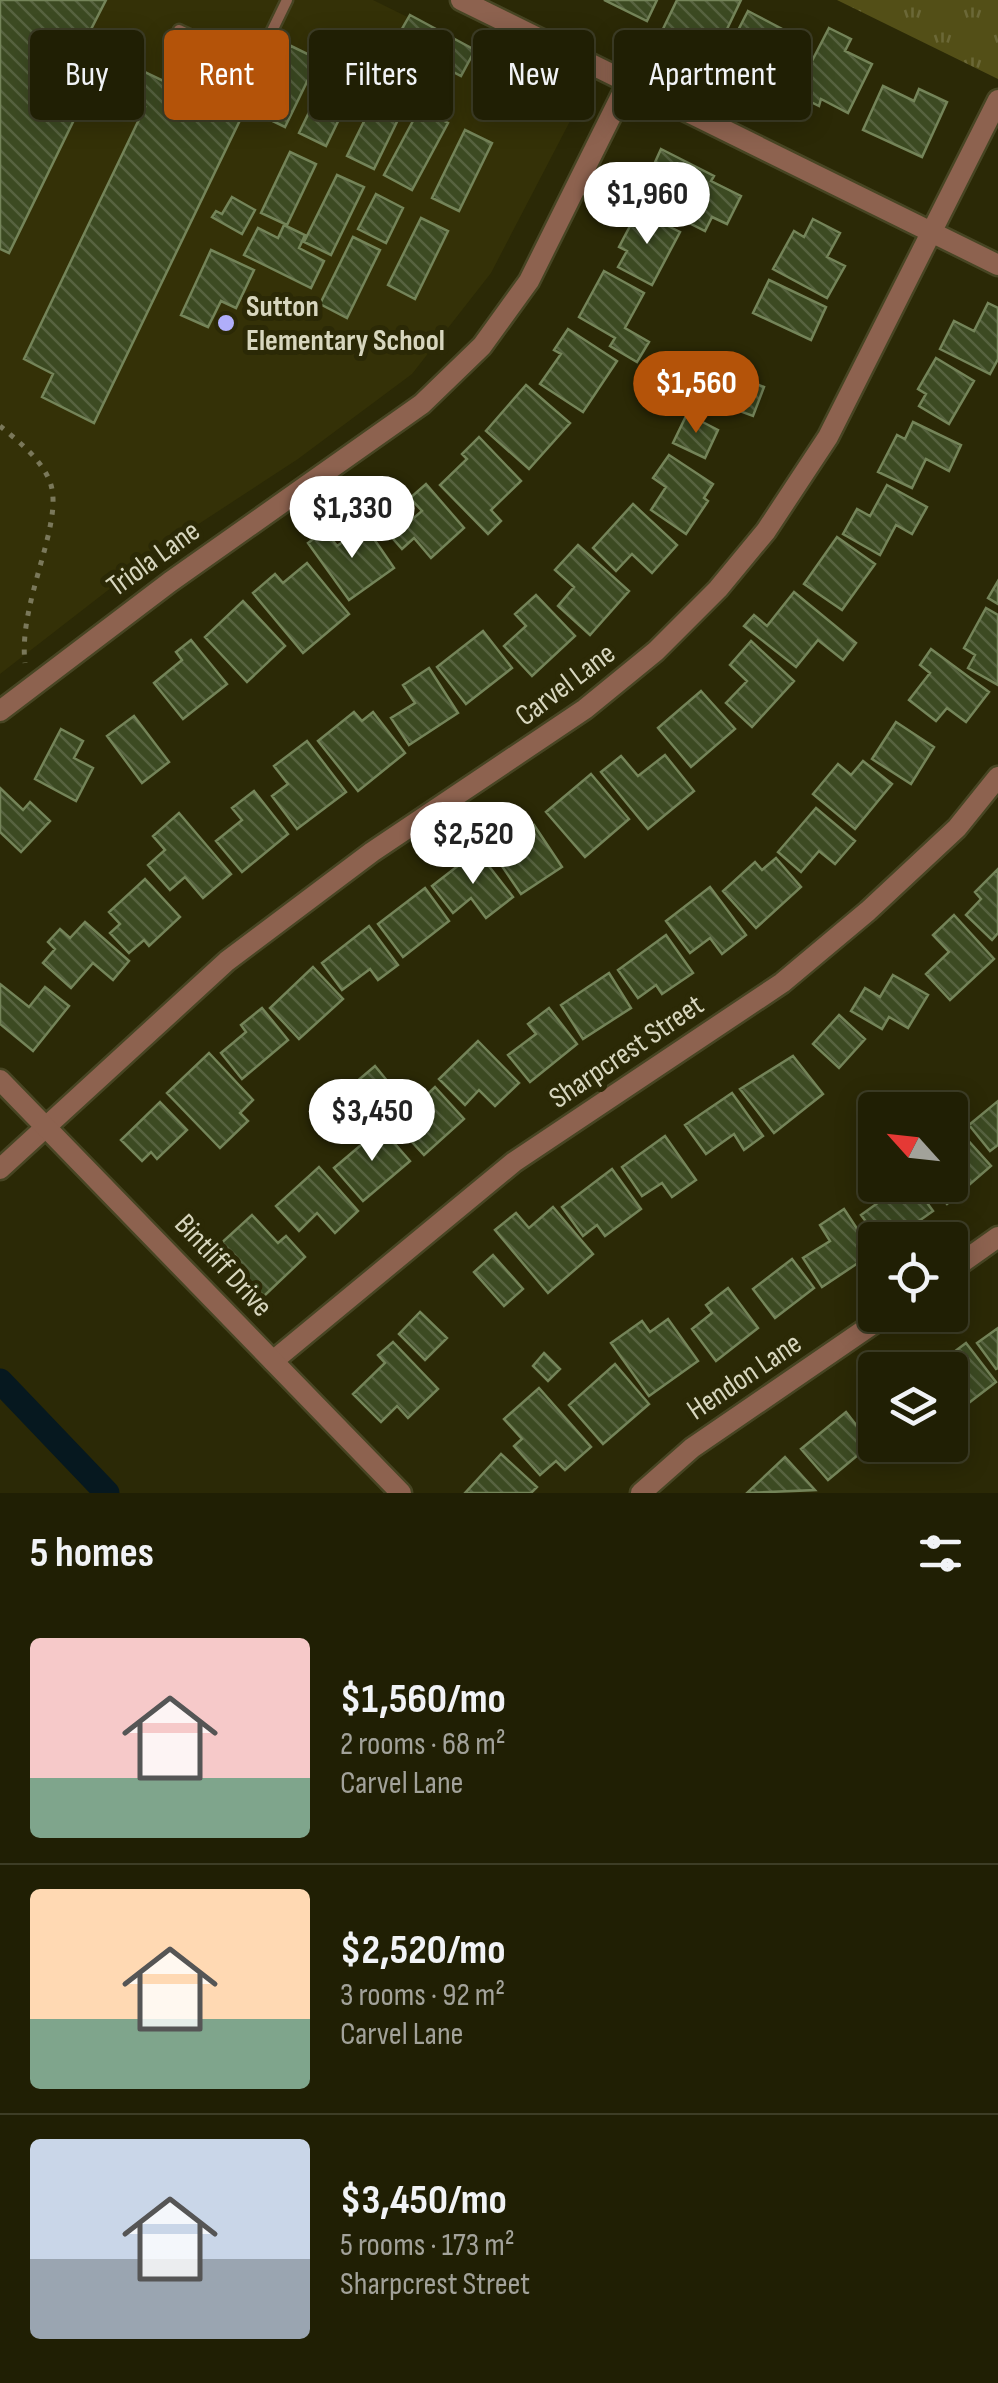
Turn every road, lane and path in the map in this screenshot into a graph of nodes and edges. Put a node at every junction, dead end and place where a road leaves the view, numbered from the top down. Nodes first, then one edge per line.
1 (288, 0) edge
2 (461, 0) edge
3 (273, 30) edge
4 (614, 75) edge
5 (998, 100) edge
6 (614, 110) edge
7 (705, 120) edge
8 (932, 232) junction
9 (998, 265) edge
10 (0, 426) edge
11 (26, 664) dead end
12 (0, 711) edge
13 (998, 777) edge
14 (0, 1080) edge
15 (46, 1124) junction
16 (0, 1169) edge
17 (998, 1237) edge
18 (968, 1258) edge
19 (861, 1332) edge
20 (273, 1361) junction
21 (401, 1493) edge
22 (641, 1493) edge

1 - 3 lane
2 - 4 street
5 - 8 street, Carvel Lane
6 - 12 street, Triola Lane
7 - 8 street
8 - 9 street
8 - 15 street, Carvel Lane
10 - 11 path
13 - 20 street, Sharpcrest Street
14 - 15 street, Bintliff Drive
15 - 16 street, Carvel Lane
15 - 20 street, Bintliff Drive
17 - 18 street
19 - 22 street, Hendon Lane
20 - 21 street, Bintliff Drive

